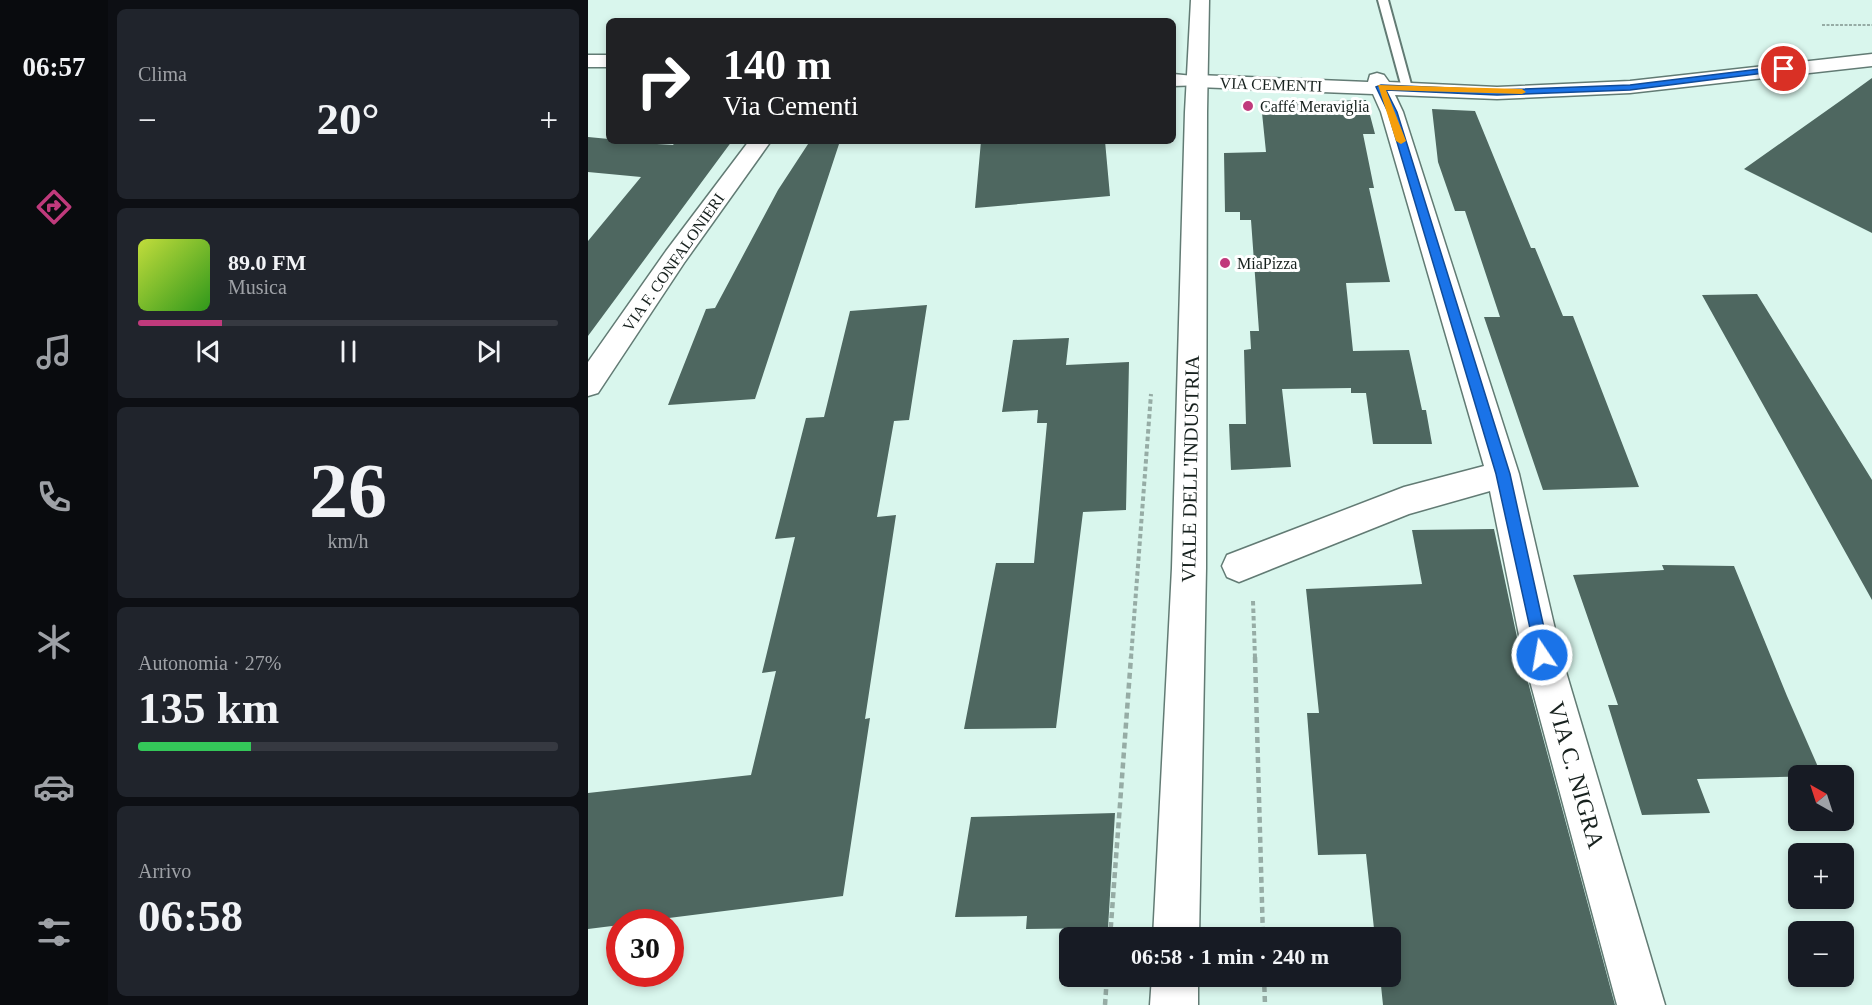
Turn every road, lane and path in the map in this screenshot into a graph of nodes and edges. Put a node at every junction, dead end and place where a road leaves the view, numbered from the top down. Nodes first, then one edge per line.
1 (1200, 0) edge
2 (1383, 0) edge
3 (1872, 25) edge
4 (1822, 26) dead end
5 (1872, 60) edge
6 (588, 61) edge
7 (606, 61) edge
8 (1176, 80) edge
9 (1197, 81) junction
10 (1379, 83) junction
11 (1407, 88) junction
12 (758, 144) edge
13 (588, 385) edge
14 (1151, 391) dead end
15 (1503, 474) junction
16 (1245, 564) joint
17 (1111, 927) edge
18 (1176, 927) edge
19 (1262, 927) edge
20 (1106, 987) edge
21 (1175, 987) edge
22 (1264, 987) edge
23 (1105, 1005) edge
24 (1174, 1005) edge
25 (1265, 1005) edge
26 (1641, 1005) edge

1 - 9 street, VIALE DELL'INDUSTRIA
2 - 11 lane
3 - 4 path
5 - 11 street, VIA CEMENTI
6 - 7 street
8 - 9 street, VIA CEMENTI
9 - 10 street, VIA CEMENTI
9 - 18 street, VIALE DELL'INDUSTRIA
10 - 11 street, VIA CEMENTI
10 - 15 street, VIA C. NIGRA
12 - 13 street, VIA F. CONFALONIERI
14 - 17 path
15 - 16 street
15 - 26 street, VIA C. NIGRA
16 - 19 path
20 - 23 path
21 - 24 street
22 - 25 path

